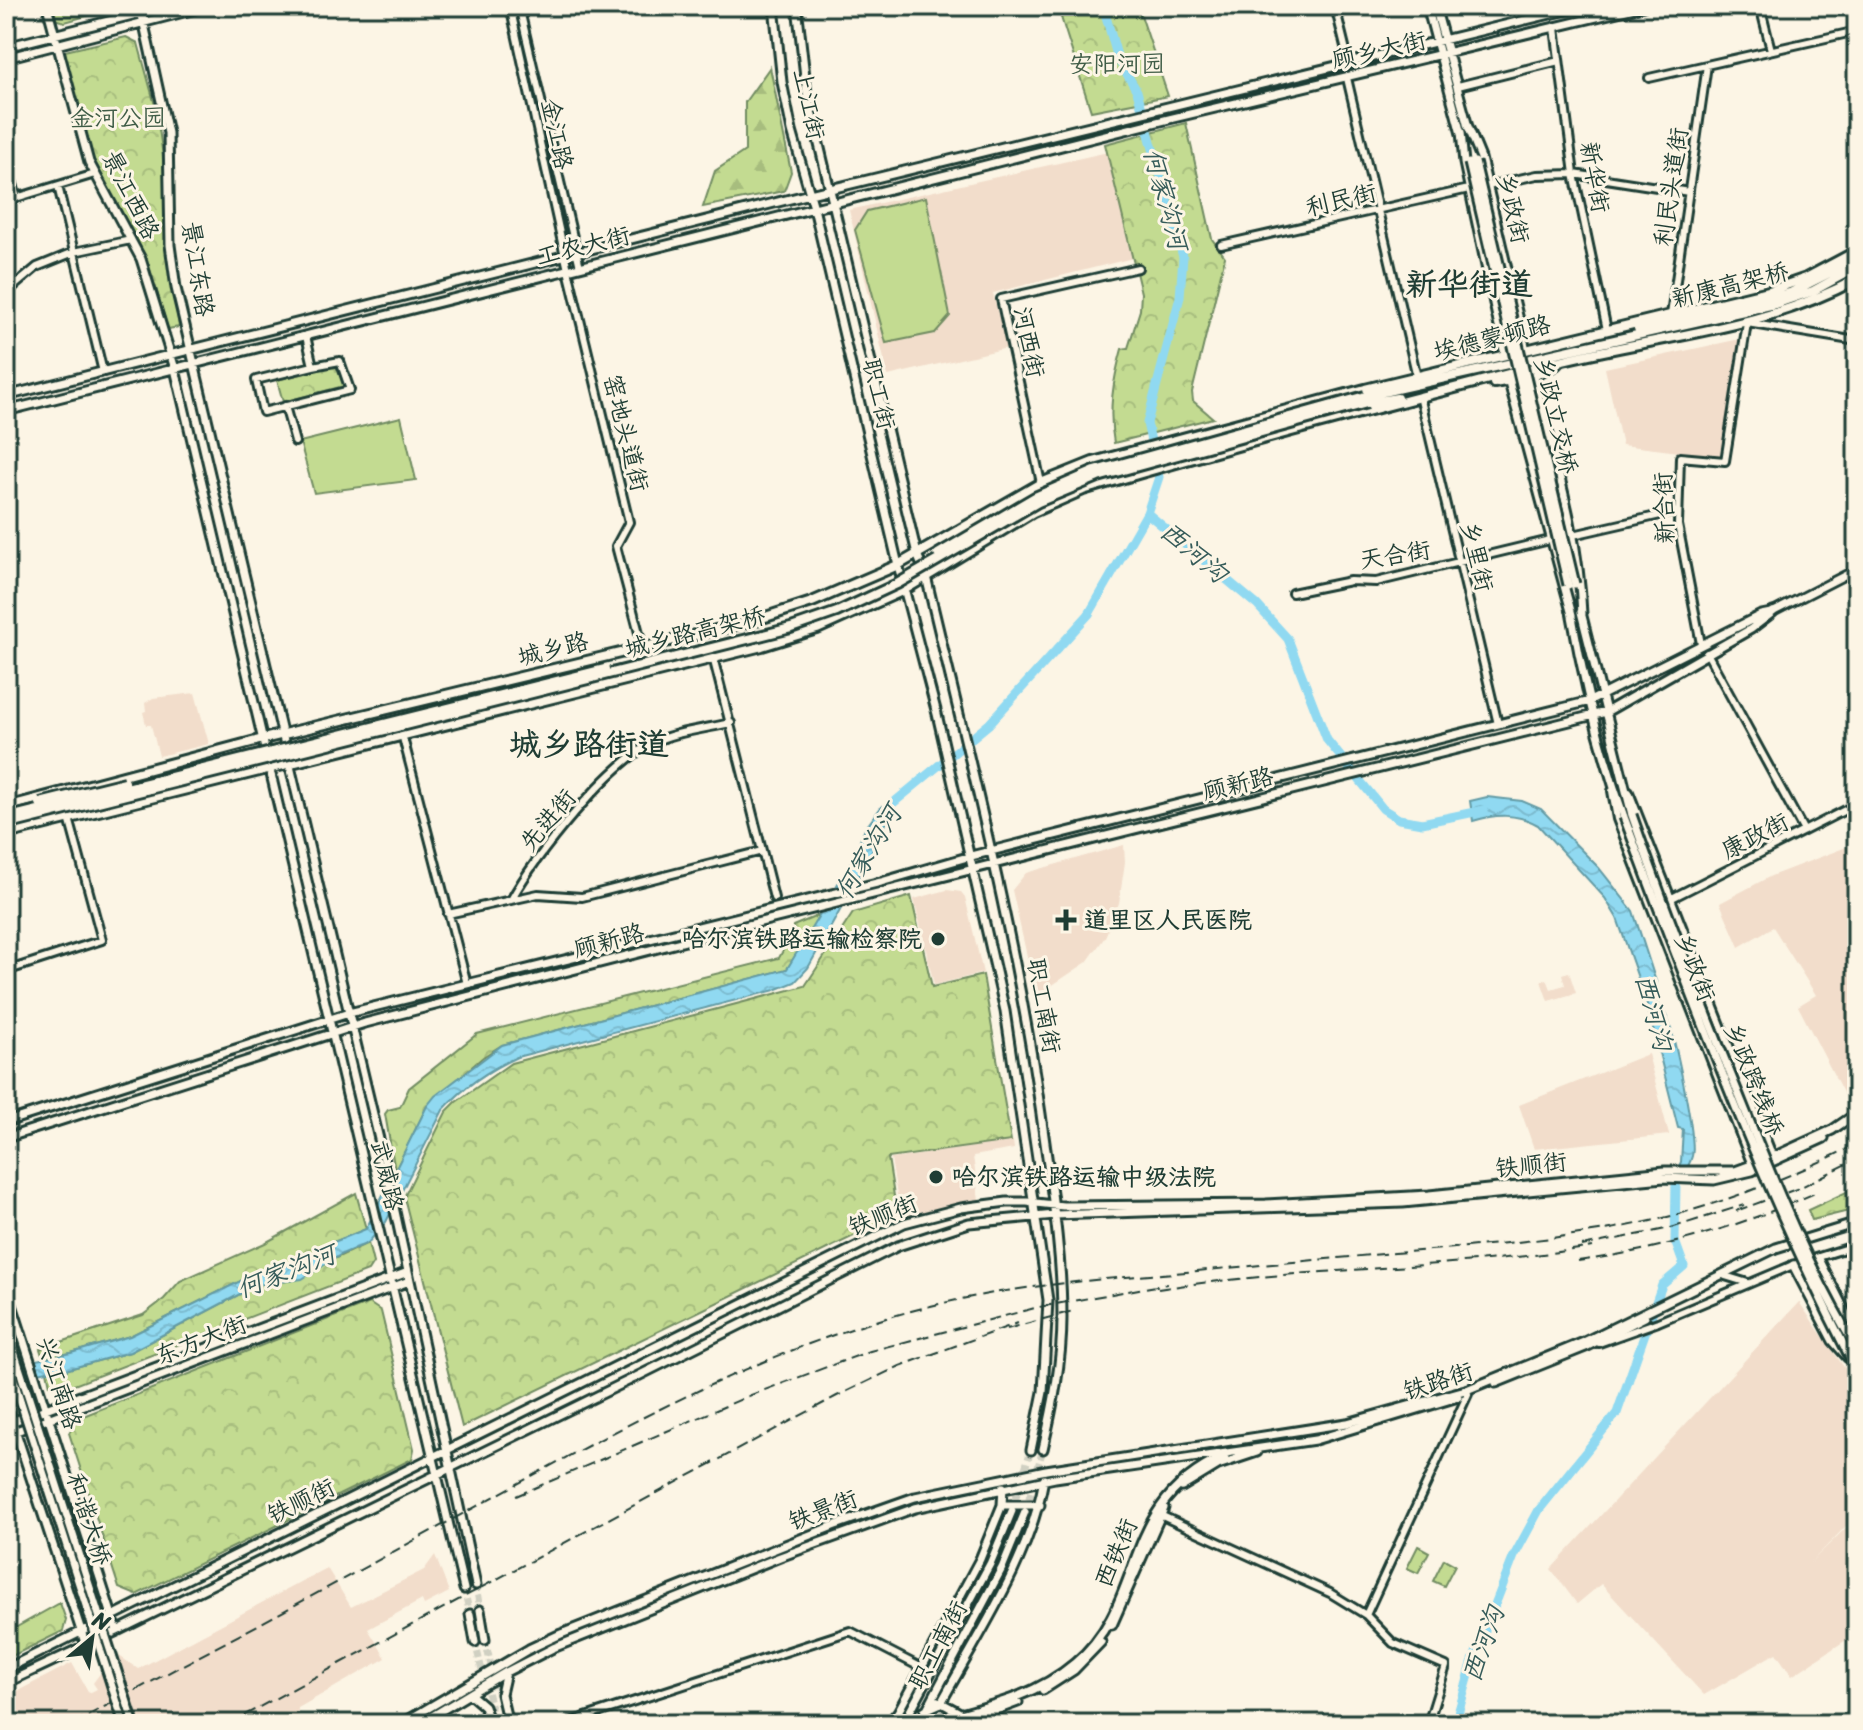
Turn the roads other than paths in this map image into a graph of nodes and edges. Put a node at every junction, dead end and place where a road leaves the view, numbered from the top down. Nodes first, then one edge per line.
1 (47, 6) edge
2 (168, 6) edge
3 (207, 6) edge
4 (510, 6) edge
5 (519, 6) edge
6 (774, 6) edge
7 (797, 6) edge
8 (1335, 6) edge
9 (1427, 6) edge
10 (1435, 6) edge
11 (1583, 6) edge
12 (1643, 6) edge
13 (1760, 6) edge
14 (1549, 10) edge
15 (141, 13) edge
16 (1555, 28) junction
17 (1857, 31) edge
18 (54, 35) junction
19 (1439, 40) junction
20 (56, 45) junction
21 (6, 47) edge
22 (1771, 50) junction
23 (1446, 55) junction
24 (6, 58) edge
25 (1559, 61) junction
26 (1349, 63) junction
27 (1707, 65) junction
28 (1347, 78) junction
29 (1649, 78) dead end
30 (1458, 86) junction
31 (1166, 108) joint
32 (1169, 119) joint
33 (1467, 124) junction
34 (1461, 132) junction
35 (6, 160) edge
36 (1472, 163) junction
37 (95, 174) junction
38 (1574, 174) junction
39 (58, 186) junction
40 (1488, 186) junction
41 (831, 189) junction
42 (1469, 189) junction
43 (1689, 192) junction
44 (810, 194) junction
45 (17, 198) junction
46 (6, 201) edge
47 (834, 203) junction
48 (814, 208) junction
49 (1378, 210) junction
50 (131, 240) junction
51 (1221, 245) dead end
52 (1857, 251) edge
53 (74, 252) junction
54 (577, 253) junction
55 (565, 256) junction
56 (1857, 259) edge
57 (580, 267) junction
58 (1138, 268) dead end
59 (568, 270) junction
60 (1857, 273) edge
61 (6, 293) edge
62 (1671, 315) junction
63 (1747, 323) junction
64 (1607, 333) junction
65 (306, 336) junction
66 (1857, 341) edge
67 (192, 349) junction
68 (171, 354) junction
69 (1526, 354) junction
70 (1505, 355) junction
71 (1562, 361) junction
72 (195, 364) junction
73 (313, 366) junction
74 (175, 369) junction
75 (103, 372) junction
76 (1534, 376) junction
77 (1415, 382) junction
78 (1509, 382) junction
79 (1477, 384) junction
80 (6, 396) edge
81 (1420, 396) junction
82 (1366, 400) junction
83 (285, 406) junction
84 (6, 411) edge
85 (295, 442) dead end
86 (1041, 483) junction
87 (1678, 511) junction
88 (1573, 535) junction
89 (1550, 540) junction
90 (917, 554) junction
91 (1460, 562) junction
92 (898, 565) junction
93 (1857, 569) edge
94 (926, 576) junction
95 (1571, 584) junction
96 (904, 590) junction
97 (1292, 593) dead end
98 (1773, 612) junction
99 (1582, 614) junction
100 (1572, 615) junction
101 (1701, 644) junction
102 (643, 648) junction
103 (1707, 653) junction
104 (713, 657) junction
105 (1601, 696) junction
106 (1590, 701) junction
107 (1606, 712) junction
108 (1593, 715) junction
109 (731, 723) junction
110 (379, 724) junction
111 (1498, 724) junction
112 (402, 734) junction
113 (284, 735) junction
114 (263, 739) junction
115 (289, 763) junction
116 (270, 769) junction
117 (1621, 776) junction
118 (1611, 780) junction
119 (1857, 804) edge
120 (6, 807) edge
121 (1628, 816) junction
122 (6, 818) edge
123 (69, 818) junction
124 (6, 825) edge
125 (1804, 831) junction
126 (6, 834) edge
127 (762, 851) junction
128 (993, 851) junction
129 (971, 856) junction
130 (996, 864) junction
131 (974, 870) junction
132 (774, 898) dead end
133 (1670, 899) junction
134 (511, 900) junction
135 (448, 914) junction
136 (6, 971) edge
137 (467, 984) junction
138 (349, 1013) junction
139 (330, 1020) junction
140 (352, 1028) junction
141 (333, 1034) junction
142 (1857, 1116) edge
143 (6, 1122) edge
144 (6, 1138) edge
145 (1773, 1157) junction
146 (1752, 1165) junction
147 (1664, 1174) junction
148 (1714, 1176) junction
149 (1033, 1202) junction
150 (1053, 1204) junction
151 (1055, 1215) junction
152 (1035, 1216) junction
153 (1857, 1225) edge
154 (1857, 1245) edge
155 (1819, 1259) junction
156 (1793, 1265) junction
157 (1725, 1276) junction
158 (409, 1277) junction
159 (390, 1278) junction
160 (1749, 1283) junction
161 (6, 1286) edge
162 (392, 1289) junction
163 (1664, 1305) junction
164 (1639, 1318) junction
165 (6, 1327) edge
166 (1857, 1335) edge
167 (1857, 1349) edge
168 (1580, 1350) junction
169 (6, 1356) edge
170 (1856, 1368) edge
171 (1468, 1394) junction
172 (7, 1406) edge
173 (47, 1409) junction
174 (50, 1418) junction
175 (9, 1423) edge
176 (16, 1432) junction
177 (1291, 1433) junction
178 (6, 1435) edge
179 (1286, 1444) junction
180 (1043, 1449) tunnel mouth
181 (1031, 1450) tunnel mouth
182 (1237, 1451) junction
183 (445, 1452) junction
184 (432, 1458) junction
185 (449, 1469) junction
186 (1046, 1470) junction
187 (436, 1475) junction
188 (1005, 1477) junction
189 (1044, 1480) junction
190 (1003, 1488) junction
191 (1002, 1505) junction
192 (1040, 1505) junction
193 (1012, 1511) tunnel mouth
194 (1025, 1512) tunnel mouth
195 (1160, 1515) junction
196 (476, 1585) tunnel mouth
197 (464, 1589) tunnel mouth
198 (480, 1610) tunnel mouth
199 (112, 1614) junction
200 (470, 1614) tunnel mouth
201 (1366, 1615) junction
202 (81, 1631) junction
203 (117, 1631) junction
204 (485, 1640) tunnel mouth
205 (475, 1642) tunnel mouth
206 (86, 1646) junction
207 (922, 1668) junction
208 (6, 1669) edge
209 (506, 1672) junction
210 (6, 1685) edge
211 (470, 1694) junction
212 (932, 1698) junction
213 (941, 1703) junction
214 (994, 1709) junction
215 (925, 1710) junction
216 (960, 1713) junction
217 (124, 1724) edge
218 (134, 1724) edge
219 (401, 1724) edge
220 (419, 1724) edge
221 (490, 1724) edge
222 (508, 1724) edge
223 (564, 1724) edge
224 (888, 1724) edge
225 (903, 1724) edge
226 (921, 1724) edge
227 (959, 1724) edge
228 (976, 1724) edge
229 (1428, 1724) edge

1 - 18 main road, 景江西路
2 - 15 main road
3 - 15 main road
4 - 55 street, 金江路
5 - 54 street, 金江路
6 - 44 main road, 上江街
7 - 41 main road, 上江街
8 - 26 street
9 - 19 main road
10 - 19 main road
11 - 14 main road, 顾乡大街
12 - 16 main road, 顾乡大街
13 - 22 street
14 - 19 main road, 顾乡大街
15 - 18 main road
15 - 20 main road
15 - 67 main road, 景江东路
16 - 23 main road, 顾乡大街
16 - 25 street, 新华街
17 - 22 street
18 - 20 main road, 景江西路
18 - 21 main road
19 - 23 main road, 乡政街
19 - 26 main road, 顾乡大街
20 - 24 main road
20 - 37 main road, 景江西路
22 - 27 street
23 - 28 main road, 顾乡大街
23 - 30 main road, 乡政街
23 - 34 main road, 乡政街
25 - 30 street
25 - 38 street, 新华街
26 - 31 main road, 顾乡大街
27 - 29 street
27 - 43 street, 利民头道街
28 - 32 main road, 顾乡大街
28 - 49 street
30 - 33 main road, 乡政街
31 - 41 main road, 工农大街
32 - 47 main road, 工农大街
33 - 36 main road, 乡政街
33 - 40 main road, 乡政街
34 - 36 main road, 乡政街
34 - 42 main road, 乡政街
35 - 45 street
36 - 95 main road, 乡政立交桥, bridge
37 - 39 street
37 - 50 main road, 景江西路
38 - 40 street
38 - 43 street
38 - 64 street, 新华街
39 - 45 street
39 - 53 street
40 - 69 main road, 乡政街
41 - 44 main road, 工农大街
41 - 47 main road, 上江街
42 - 49 street, 利民街
42 - 70 main road, 乡政街
43 - 62 street, 利民头道街
44 - 48 main road, 上江街
44 - 54 main road, 工农大街
45 - 46 street
47 - 48 main road, 工农大街
47 - 90 main road, 职工街
48 - 57 main road, 工农大街
48 - 92 main road, 职工街
49 - 51 street, 利民街
49 - 77 street
50 - 53 street
50 - 68 main road, 景江西路
52 - 62 highway
53 - 61 street
53 - 75 street
54 - 55 main road, 工农大街
54 - 57 street, 金江路
55 - 59 street, 金江路
55 - 67 main road, 工农大街
56 - 64 highway, 新康高架桥
57 - 59 main road, 工农大街
58 - 86 street, 河西街
59 - 65 main road, 工农大街
59 - 102 street, 窑地头道街
60 - 63 highway, 埃德蒙顿路
60 - 69 highway, 埃德蒙顿路
62 - 64 highway
63 - 66 street
63 - 71 highway, 埃德蒙顿路
63 - 87 street, 新合街
64 - 69 highway
65 - 72 main road, 工农大街
65 - 73 street
67 - 68 main road, 工农大街
67 - 72 main road, 景江东路
68 - 74 main road, 景江西路
68 - 75 main road, 工农大街
69 - 70 highway, 埃德蒙顿路
69 - 77 highway, 埃德蒙顿路
70 - 77 highway, 埃德蒙顿路
71 - 76 highway
71 - 79 highway, 埃德蒙顿路
72 - 74 main road, 工农大街
72 - 113 main road, 景江东路
73 - 83 street
73 - 83 street
74 - 84 main road, 工农大街
74 - 114 main road, 景江西路
75 - 80 main road, 工农大街
76 - 78 highway
76 - 88 main road, 乡政街
77 - 82 highway, 埃德蒙顿路
77 - 86 highway, 城乡路
78 - 79 highway
78 - 89 main road, 乡政街
79 - 81 highway, 埃德蒙顿路
81 - 82 highway, 埃德蒙顿路
81 - 91 street, 乡里街
81 - 94 highway, 埃德蒙顿路
82 - 110 highway, 城乡路高架桥, bridge
82 - 124 highway, 城乡路高架桥, bridge
83 - 85 street
86 - 90 highway, 城乡路
87 - 88 street
87 - 101 street, 新合街
88 - 99 main road, 乡政街
89 - 91 street, 天合街
89 - 100 main road, 乡政街
90 - 92 highway, 城乡路
90 - 94 main road, 职工街
91 - 97 street, 天合街
91 - 111 street, 乡里街
92 - 96 main road, 职工街
92 - 102 highway, 城乡路
93 - 98 street
94 - 96 highway, 城乡路
94 - 128 main road, 职工南街
95 - 99 main road, 乡政街
95 - 100 main road, 乡政街
96 - 104 highway, 城乡路
96 - 129 main road, 职工南街
98 - 101 main road
98 - 103 main road
99 - 105 main road, 乡政街
100 - 106 main road, 乡政街
101 - 105 main road
102 - 113 highway, 城乡路
103 - 107 main road
103 - 125 street
104 - 109 street
104 - 112 highway, 城乡路
105 - 106 main road
105 - 107 main road, 乡政街
106 - 108 main road, 乡政街
106 - 111 main road
107 - 108 main road
107 - 117 main road, 乡政街
108 - 118 main road, 乡政街
108 - 130 main road, 顾新路
109 - 127 street
109 - 134 street, 先进街
110 - 120 highway, bridge
110 - 122 highway, 城乡路高架桥, bridge
111 - 128 main road, 顾新路
112 - 115 highway, 城乡路
112 - 135 street
113 - 114 highway, 城乡路
113 - 115 main road, 武威路
114 - 116 main road, 武威路
114 - 120 highway, 城乡路
115 - 116 highway, 城乡路
115 - 138 main road, 武威路
116 - 123 highway, 城乡路
116 - 139 main road, 武威路
117 - 121 main road, 乡政街
117 - 133 street, 乡政街
118 - 121 main road, 乡政街
118 - 146 street, 乡政街
119 - 125 street, 康政街
121 - 167 main road, 乡政跨线桥, bridge
121 - 170 main road, bridge
123 - 126 highway, 城乡路
123 - 136 street
125 - 133 street, 康政街
127 - 132 street
127 - 134 street
128 - 129 main road, 顾新路
128 - 130 main road, 职工南街
129 - 131 main road, 职工南街
129 - 137 main road, 顾新路
130 - 131 main road, 顾新路
130 - 150 main road, 职工南街
131 - 140 main road, 顾新路
131 - 149 main road, 职工南街
133 - 145 street, 乡政街
134 - 135 street
135 - 137 street
137 - 138 main road, 顾新路
138 - 139 main road, 顾新路
138 - 140 main road, 武威路
139 - 141 main road, 武威路
139 - 143 main road, 顾新路
140 - 141 main road, 顾新路
140 - 158 main road, 武威路
141 - 144 main road, 顾新路
141 - 159 main road, 武威路
142 - 145 main road, 铁顺街
142 - 148 main road, 铁顺街
145 - 146 main road, 铁顺街
146 - 148 main road, 铁顺街
147 - 148 main road, 铁顺街
147 - 150 main road, 铁顺街
147 - 151 main road, 铁顺街
149 - 150 main road, 铁顺街
149 - 152 main road, 职工南街
149 - 183 main road, 铁顺街
150 - 151 main road, 职工南街
151 - 152 main road, 铁顺街
151 - 180 main road, 职工南街
152 - 181 main road, 职工南街
152 - 185 main road, 铁顺街
153 - 157 main road
153 - 163 main road
154 - 155 street
155 - 156 street
155 - 166 main road
156 - 160 street
156 - 170 main road
157 - 160 street
157 - 163 main road
158 - 159 main road, 东方大街
158 - 162 main road, 东方大街
158 - 183 main road, 武威路
159 - 162 main road, 武威路
159 - 173 main road, 东方大街
160 - 168 street
161 - 173 main road, 兴江南路
162 - 174 main road, 东方大街
162 - 184 main road, 武威路
163 - 164 main road
164 - 168 main road, 铁路街
164 - 177 main road, 铁路街
165 - 218 main road, 和谐大桥, bridge
168 - 171 main road, 铁路街
169 - 217 main road, 和谐大桥, bridge
171 - 179 main road, 铁路街
171 - 201 street
172 - 175 main road
173 - 174 main road, 兴江南路
173 - 175 main road, 东方大街
174 - 176 main road, 东方大街
174 - 199 main road, 兴江南路
175 - 176 main road
176 - 178 main road, 东方大街
176 - 202 main road
177 - 182 main road, 西铁街
177 - 186 main road, 铁景街
179 - 182 main road, 铁路街
179 - 195 main road, 西铁街
182 - 189 main road, 铁景街
182 - 214 main road, 西铁街
183 - 184 main road, 铁顺街
183 - 185 main road, 武威路
184 - 187 main road, 武威路
184 - 199 main road, 铁顺街
185 - 187 main road, 铁顺街
185 - 196 main road, 武威路
186 - 188 main road, 铁景街
186 - 189 main road
187 - 197 main road, 武威路
187 - 203 main road, 铁顺街
188 - 190 main road, 职工南街
188 - 219 main road, 铁景街
189 - 190 main road, 铁景街
189 - 192 main road
190 - 191 main road, 职工南街
190 - 209 main road, 铁景街
191 - 192 main road
191 - 207 main road, 职工南街
192 - 213 main road
193 - 225 main road, 职工南街
194 - 212 main road, 职工南街
195 - 201 street
195 - 214 main road, 西铁街
198 - 204 main road
199 - 202 main road, 铁顺街
199 - 203 main road, 兴江南路
200 - 205 main road
201 - 229 street
202 - 206 main road
202 - 208 main road, 铁顺街
203 - 206 main road, 铁顺街
206 - 210 main road, 铁顺街
207 - 223 street
207 - 224 main road, 职工南街
209 - 211 main road, 铁景街
209 - 222 main road
211 - 220 main road, 铁景街
211 - 221 main road
212 - 213 main road
212 - 215 main road, 职工南街
213 - 215 main road
213 - 216 main road
214 - 216 main road
214 - 227 main road
214 - 228 main road
215 - 226 main road, 职工南街
216 - 226 main road

